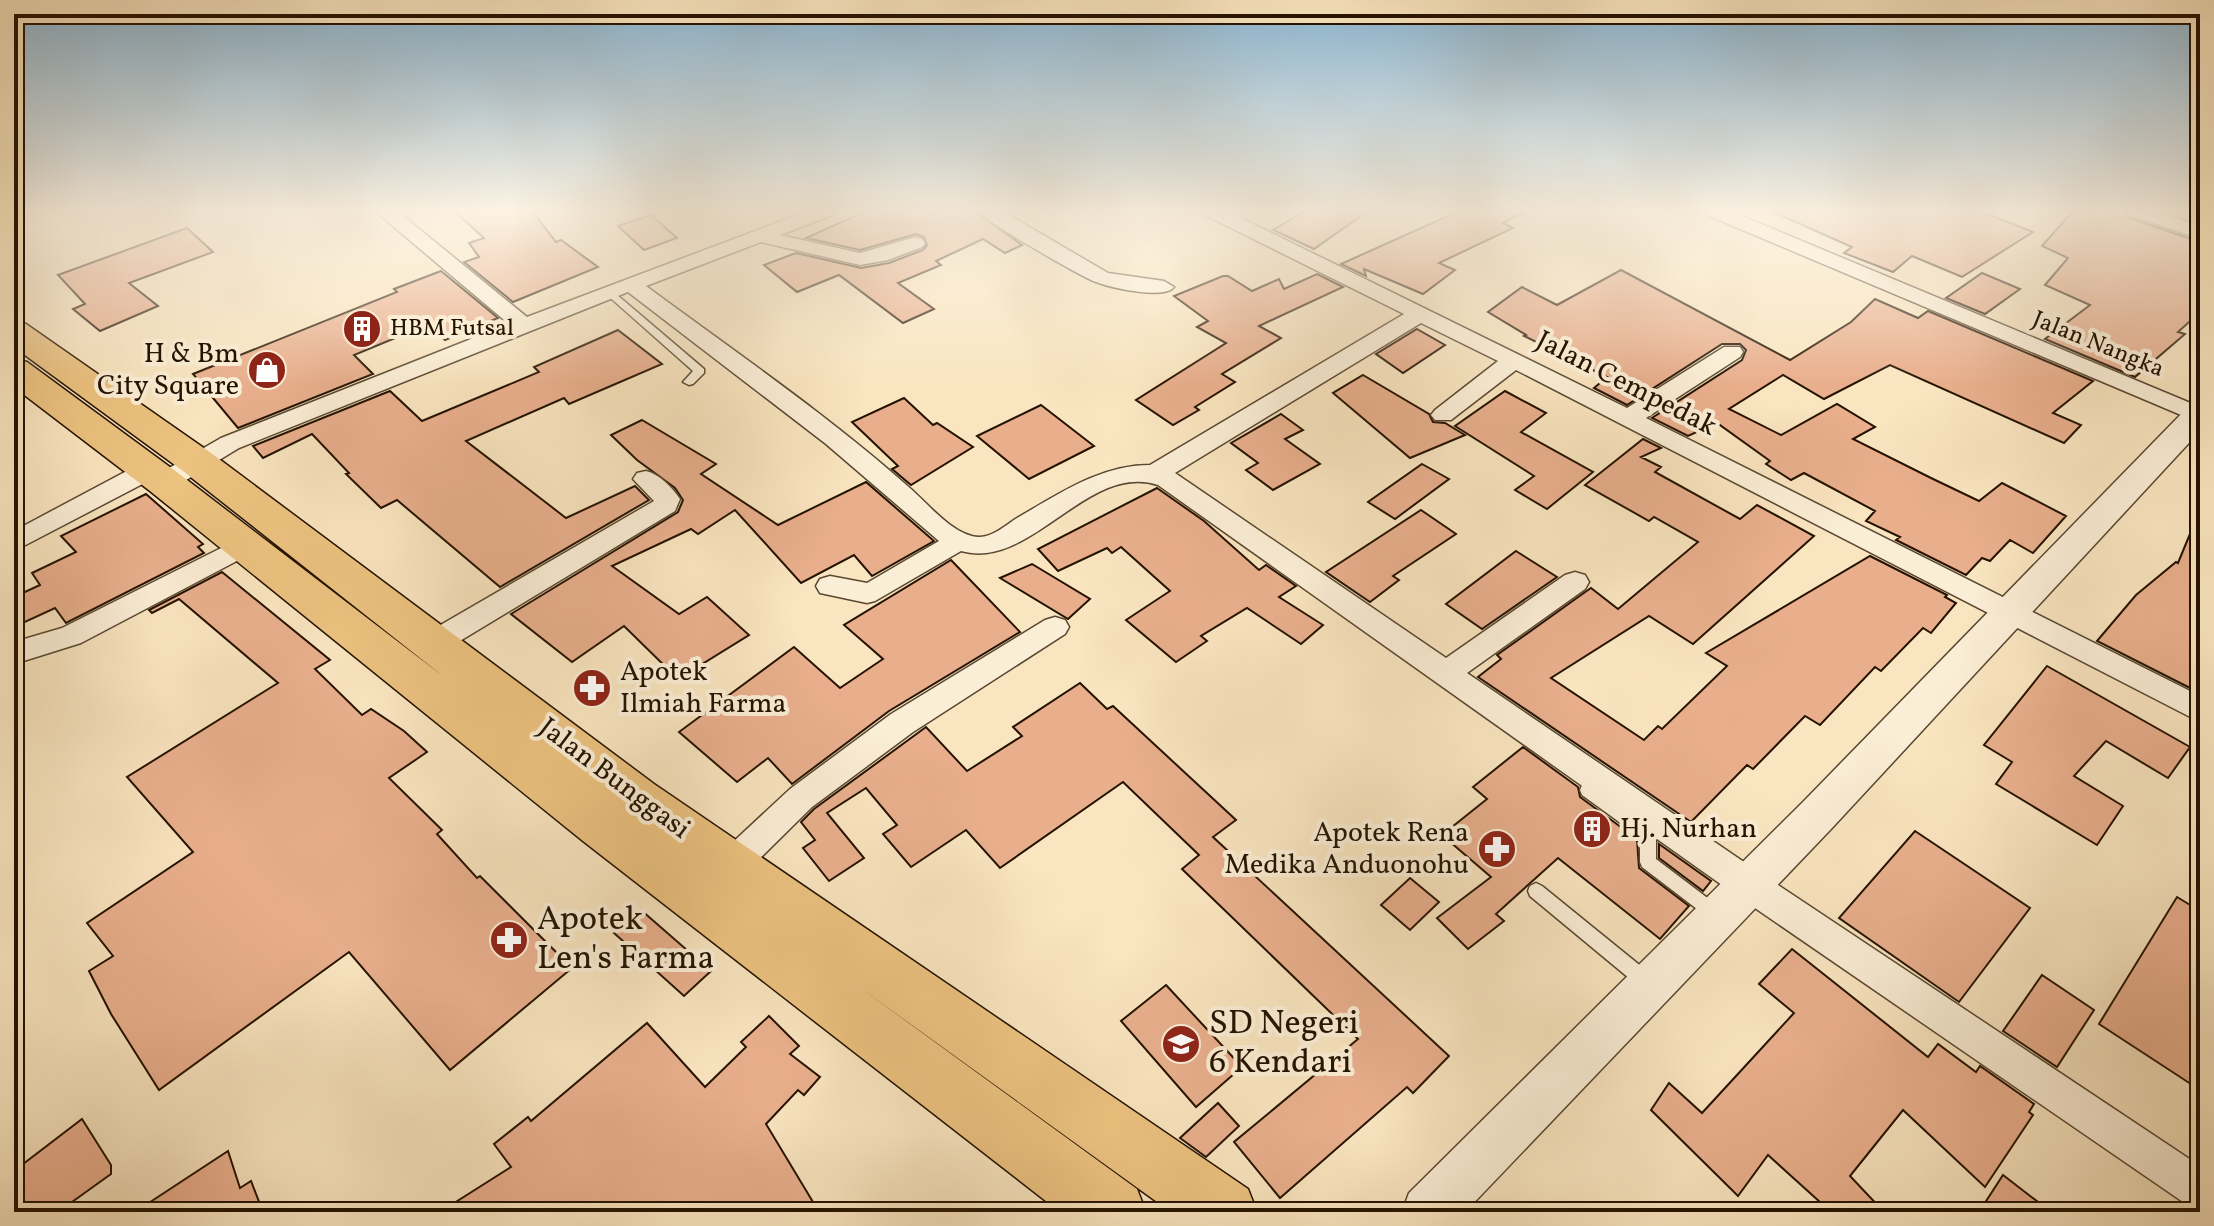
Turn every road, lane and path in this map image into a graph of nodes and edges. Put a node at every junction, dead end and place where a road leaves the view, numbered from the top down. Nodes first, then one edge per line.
1 (454, 268) edge
2 (675, 268) edge
3 (1086, 268) edge
4 (1328, 268) edge
5 (1851, 268) edge
6 (1164, 287) dead end
7 (621, 288) junction
8 (1420, 314) junction
9 (524, 326) junction
10 (14, 331) edge
11 (1732, 352) dead end
12 (1514, 360) junction
13 (14, 370) edge
14 (689, 382) dead end
15 (2199, 414) edge
16 (1443, 415) dead end
17 (1627, 419) junction
18 (169, 472) junction
19 (1156, 473) junction
20 (646, 479) dead end
21 (960, 540) junction
22 (14, 542) edge
23 (243, 546) junction
24 (1575, 582) dead end
25 (830, 586) dead end
26 (2011, 614) junction
27 (1055, 627) dead end
28 (435, 642) junction
29 (14, 653) edge
30 (1446, 673) junction
31 (2200, 710) edge
32 (1588, 790) dead end
33 (619, 813) junction
34 (731, 865) junction
35 (1748, 884) junction
36 (1536, 891) dead end
37 (1720, 917) junction
38 (1653, 987) junction
39 (2200, 1190) edge
40 (1114, 1212) edge
41 (1225, 1212) edge
42 (1428, 1212) edge

1 - 9 street
2 - 7 street
3 - 6 street
4 - 8 street, Jalan Cempedak
5 - 15 street, Jalan Nangka
7 - 9 street
7 - 14 lane
7 - 21 street
8 - 12 street, Jalan Cempedak
8 - 19 street
9 - 18 street
10 - 18 highway, Jalan Bunggasi
11 - 17 street
12 - 16 street
12 - 17 street, Jalan Cempedak
13 - 18 highway, Jalan Bunggasi
15 - 26 street
17 - 26 street, Jalan Cempedak
18 - 22 street
18 - 23 highway, Jalan Bunggasi
18 - 28 highway, Jalan Bunggasi
19 - 21 street
19 - 30 street
20 - 28 street
21 - 25 street
23 - 29 street
23 - 33 highway, Jalan Bunggasi
24 - 30 street
26 - 31 street, Jalan Cempedak
26 - 35 street
27 - 34 street
28 - 33 highway, Jalan Bunggasi
30 - 35 street
32 - 37 lane
33 - 34 highway, Jalan Bunggasi
33 - 40 highway, Jalan Bunggasi
34 - 41 highway, Jalan Bunggasi
35 - 37 street
35 - 39 street
36 - 38 lane
37 - 38 street
38 - 42 street

